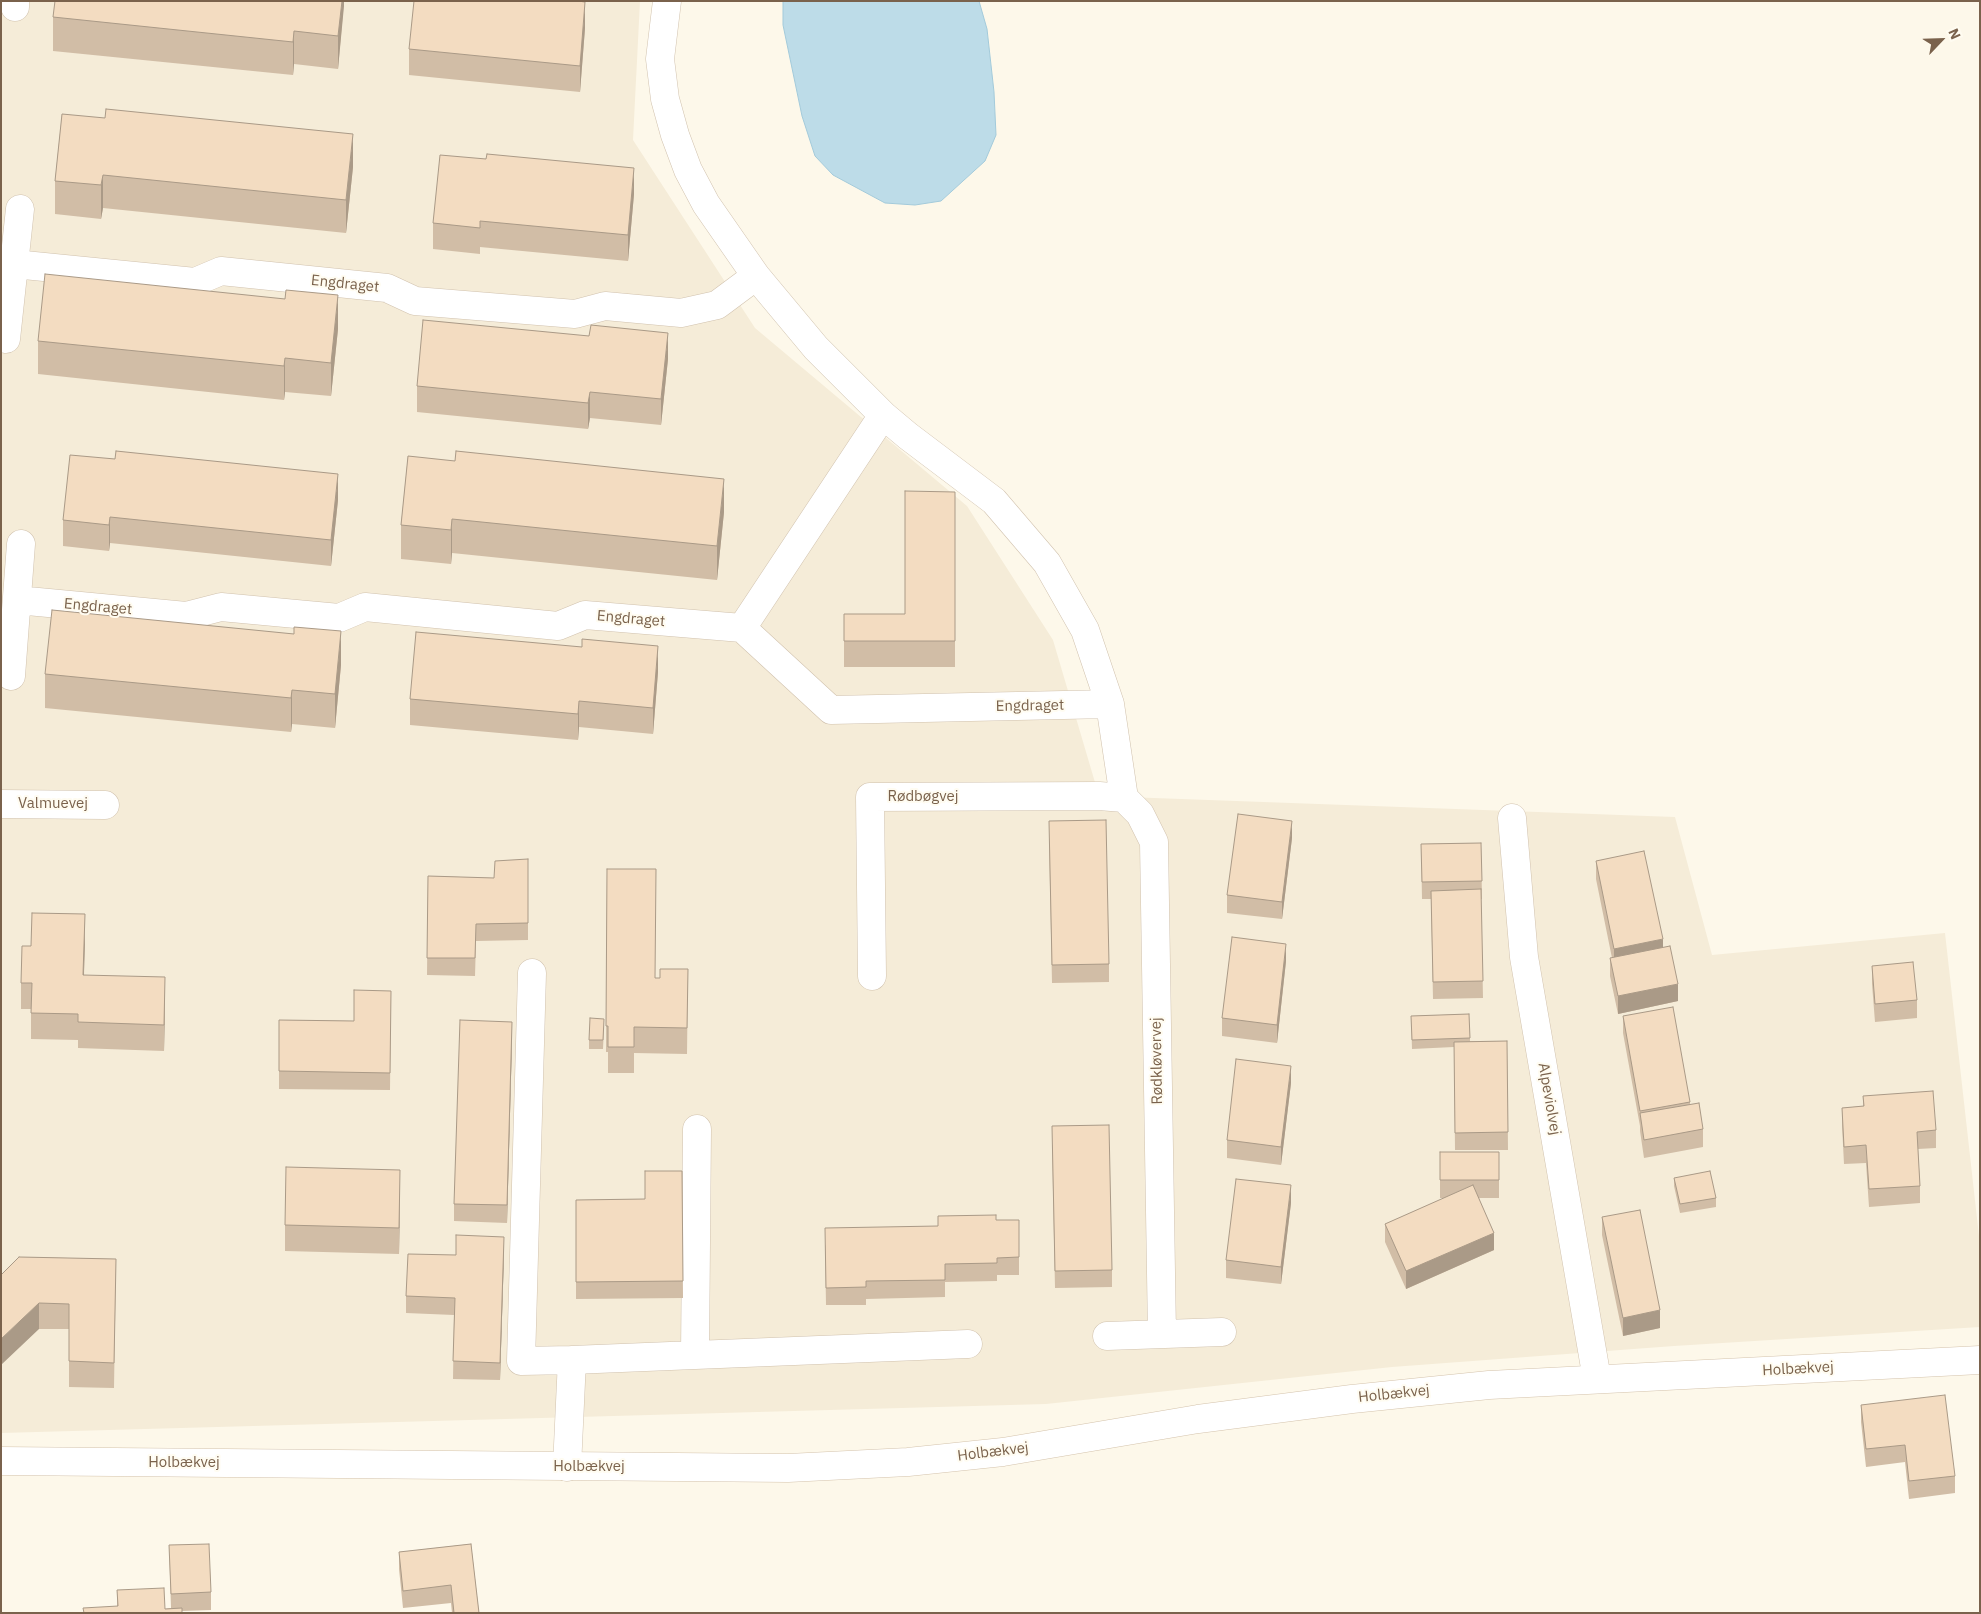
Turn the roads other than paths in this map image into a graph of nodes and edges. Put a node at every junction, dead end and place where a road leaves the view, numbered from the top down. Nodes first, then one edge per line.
1 (668, 1) edge
2 (20, 209) dead end
3 (14, 264) junction
4 (756, 276) junction
5 (6, 339) dead end
6 (883, 415) junction
7 (21, 544) dead end
8 (17, 600) junction
9 (742, 628) junction
10 (10, 676) dead end
11 (1110, 704) junction
12 (1124, 798) junction
13 (1, 804) edge
14 (105, 805) dead end
15 (1512, 818) dead end
16 (532, 972) dead end
17 (872, 976) dead end
18 (697, 1129) dead end
19 (1222, 1332) dead end
20 (1162, 1334) junction
21 (1108, 1336) dead end
22 (968, 1344) dead end
23 (695, 1355) junction
24 (572, 1360) junction
25 (1980, 1360) edge
26 (1597, 1379) junction
27 (1, 1461) edge
28 (567, 1467) junction

1 - 4 street
2 - 3 street
3 - 4 street, Engdraget
3 - 5 street
4 - 6 street
6 - 9 street
6 - 11 street
7 - 8 street
8 - 9 street, Engdraget
8 - 10 street
9 - 11 street, Engdraget
11 - 12 street
12 - 17 street, Rødbøgvej
12 - 20 street, Rødkløvervej
13 - 14 street, Valmuevej
15 - 26 street, Alpeviolvej
16 - 24 street
18 - 23 street
19 - 20 street
20 - 21 street
22 - 23 street
23 - 24 street
24 - 28 street
25 - 26 street, Holbækvej
26 - 28 street, Holbækvej
27 - 28 street, Holbækvej

